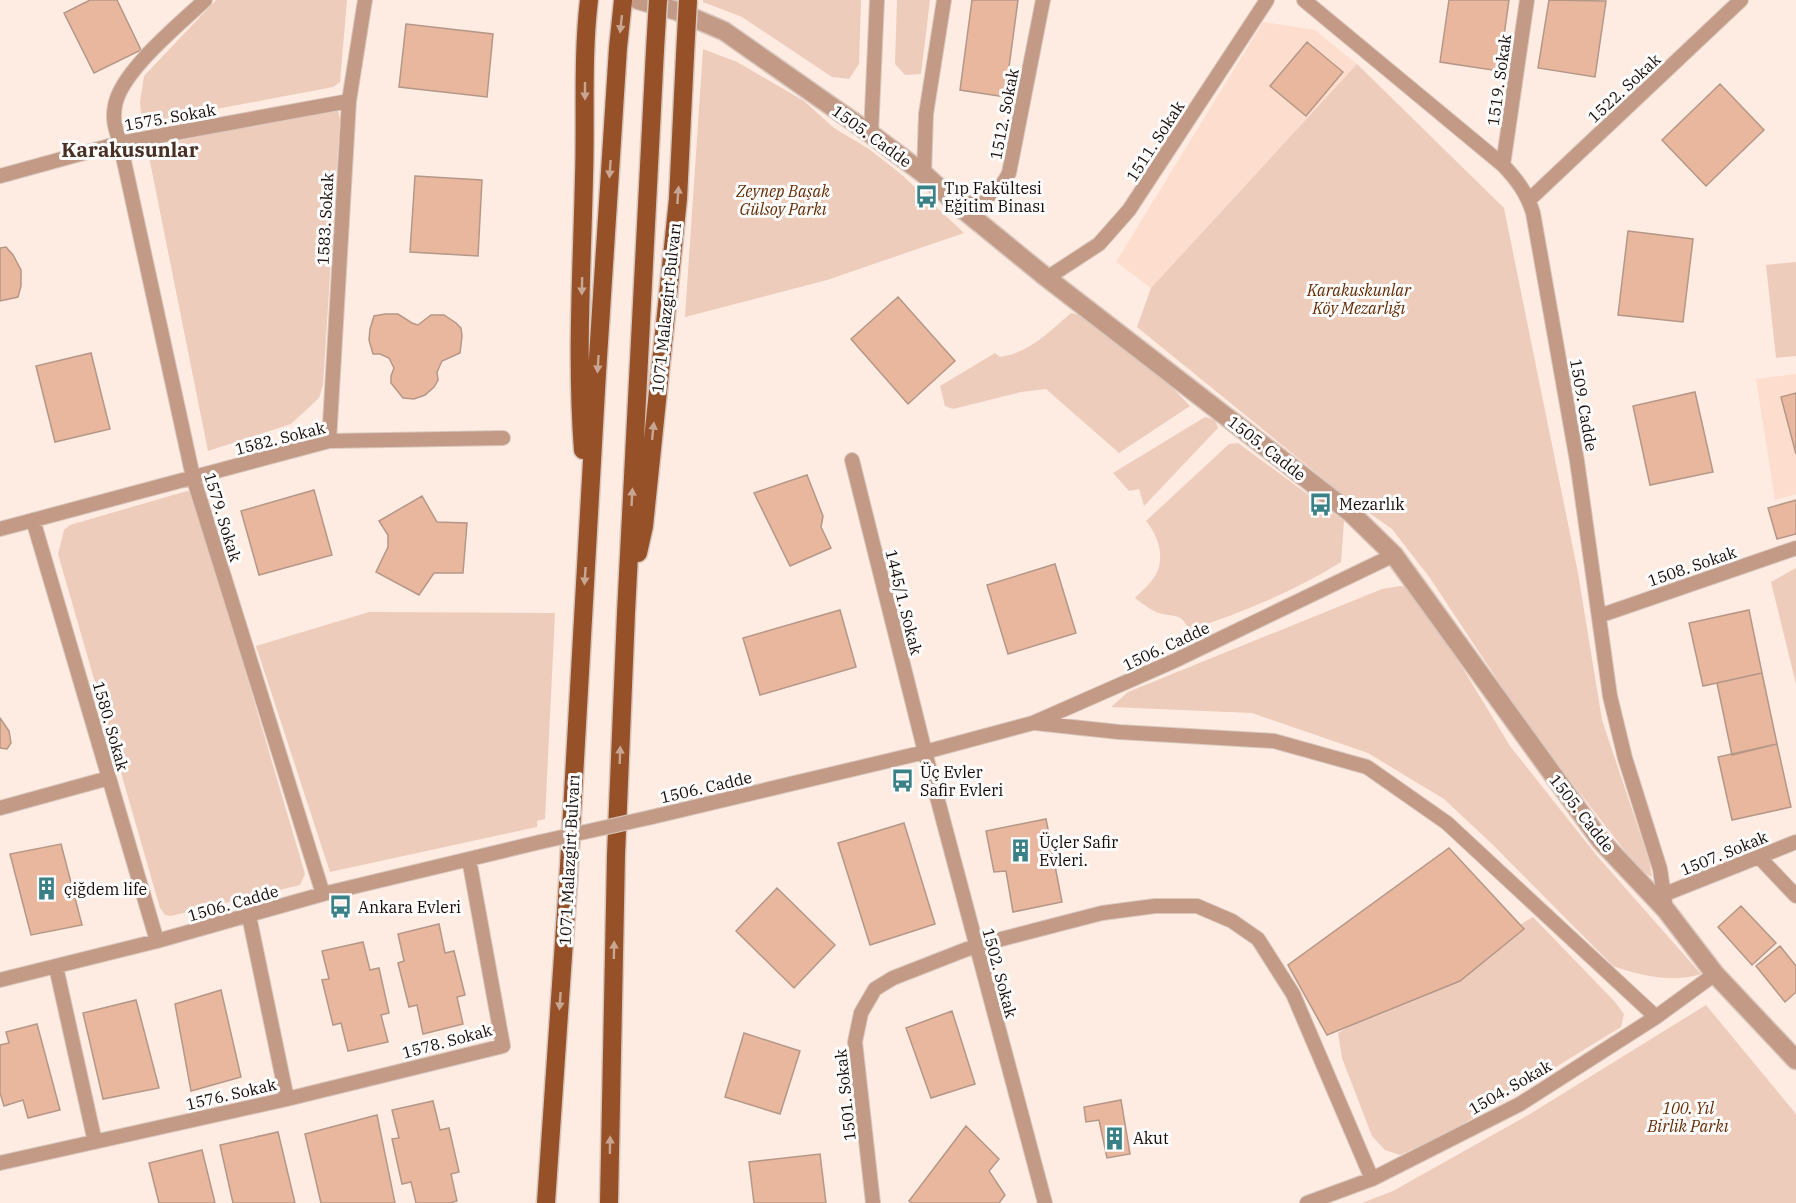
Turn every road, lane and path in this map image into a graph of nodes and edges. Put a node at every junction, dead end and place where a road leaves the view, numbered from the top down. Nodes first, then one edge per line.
1 (205, 0) edge
2 (365, 0) edge
3 (589, 0) edge
4 (623, 0) edge
5 (638, 0) edge
6 (658, 0) edge
7 (688, 0) edge
8 (877, 0) edge
9 (944, 0) edge
10 (1043, 0) edge
11 (1267, 0) edge
12 (1304, 0) edge
13 (1527, 0) edge
14 (1742, 0) edge
15 (349, 102) junction
16 (871, 134) junction
17 (120, 142) junction
18 (1503, 165) junction
19 (924, 174) junction
20 (0, 176) edge
21 (1529, 200) junction
22 (960, 207) junction
23 (1047, 278) junction
24 (503, 438) dead end
25 (329, 441) junction
26 (852, 460) dead end
27 (193, 477) junction
28 (589, 517) junction
29 (33, 520) junction
30 (0, 529) edge
31 (1796, 548) edge
32 (1394, 555) junction
33 (626, 614) junction
34 (1599, 616) junction
35 (1033, 723) junction
36 (925, 752) junction
37 (109, 778) junction
38 (0, 808) edge
39 (1796, 842) edge
40 (1759, 856) junction
41 (469, 859) junction
42 (323, 894) junction
43 (1796, 896) edge
44 (1665, 902) junction
45 (249, 916) junction
46 (157, 941) junction
47 (975, 946) junction
48 (56, 967) junction
49 (1715, 974) junction
50 (0, 980) edge
51 (1656, 1017) junction
52 (1796, 1060) edge
53 (287, 1099) junction
54 (95, 1142) junction
55 (0, 1163) edge
56 (1372, 1179) junction
57 (546, 1203) edge
58 (609, 1203) edge
59 (873, 1203) edge
60 (1045, 1203) edge
61 (1307, 1203) edge

1 - 17 street, 1579. Sokak
2 - 15 street, 1583. Sokak
3 -> 28 main road, 1071 Malazgirt Bulvarı
4 -> 28 main road, 1071 Malazgirt Bulvarı
5 - 16 street, 1505. Cadde
33 -> 6 main road, 1071 Malazgirt Bulvarı, bridge
33 -> 7 main road, 1071 Malazgirt Bulvarı, bridge
8 - 16 street
9 - 19 street
10 - 22 street, 1512. Sokak
11 - 23 street, 1511. Sokak
12 - 18 street, 1509. Cadde
13 - 18 street, 1519. Sokak
14 - 21 street, 1522. Sokak
15 - 17 street, 1575. Sokak
15 - 25 street, 1583. Sokak
16 - 19 street, 1505. Cadde
17 - 20 street, 1575. Sokak
17 - 27 street, 1579. Sokak
18 - 21 street, 1509. Cadde
19 - 22 street, 1505. Cadde
21 - 34 street, 1509. Cadde
22 - 23 street, 1505. Cadde
23 - 32 street, 1505. Cadde
24 - 25 street, 1582. Sokak
25 - 27 street, 1582. Sokak
26 - 36 street, 1445/1. Sokak
27 - 29 street, 1582. Sokak
27 - 42 street, 1579. Sokak
28 -> 57 main road, 1071 Malazgirt Bulvarı
29 - 30 street, 1582. Sokak
29 - 37 street, 1580. Sokak
31 - 34 street, 1508. Sokak
32 - 35 street, 1506. Cadde
32 - 44 street, 1505. Cadde
58 -> 33 main road, 1071 Malazgirt Bulvarı
34 - 44 street, 1509. Cadde
35 - 36 street, 1506. Cadde
35 - 51 street
36 - 41 street, 1506. Cadde, bridge
36 - 47 street, 1502. Sokak
37 - 38 street
37 - 46 street, 1580. Sokak
39 - 40 street, 1507. Sokak
40 - 43 street
40 - 44 street, 1507. Sokak
41 - 42 street, 1506. Cadde
41 - 53 street, 1578. Sokak
42 - 45 street, 1506. Cadde
44 - 49 street, 1505. Cadde
45 - 46 street, 1506. Cadde
45 - 53 street, 1576. Sokak
46 - 48 street, 1506. Cadde
47 - 56 street, 1501. Sokak
47 - 59 street, 1501. Sokak
47 - 60 street, 1502. Sokak
48 - 50 street, 1506. Cadde
48 - 54 street
49 - 51 street, 1504. Sokak
49 - 52 street, 1505. Cadde
51 - 56 street, 1504. Sokak
53 - 54 street, 1576. Sokak
54 - 55 street, 1576. Sokak
56 - 61 street, 1504. Sokak

